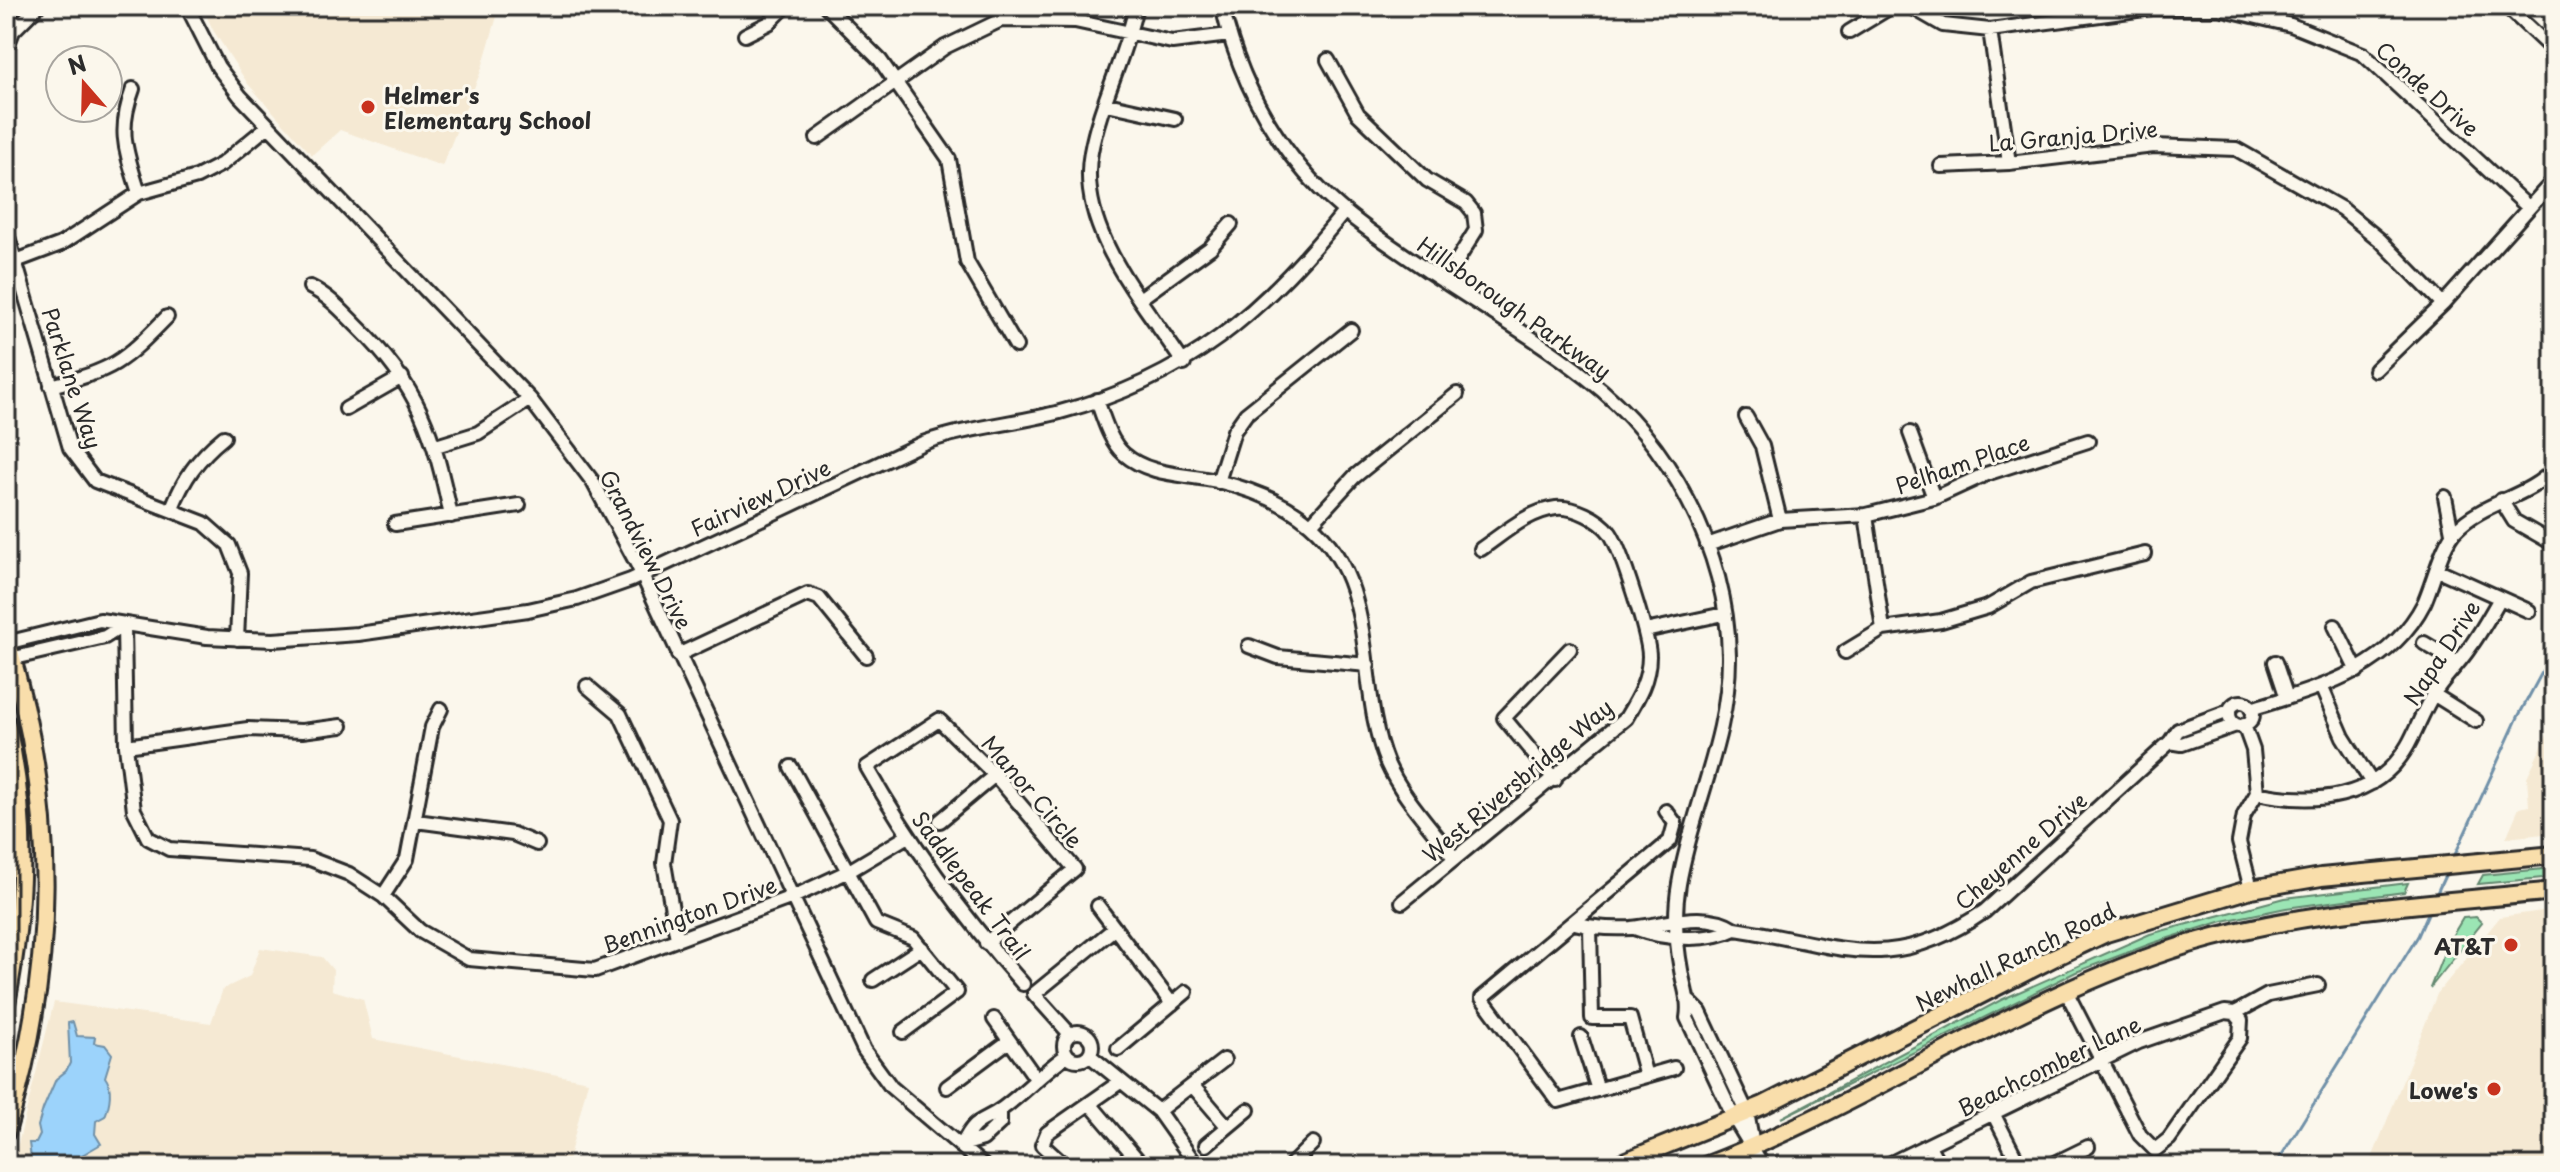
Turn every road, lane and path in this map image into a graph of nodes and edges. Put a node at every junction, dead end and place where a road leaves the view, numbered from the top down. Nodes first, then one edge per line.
1 (38, 6) edge
2 (187, 6) edge
3 (786, 6) edge
4 (826, 6) edge
5 (997, 6) edge
6 (1136, 6) edge
7 (1222, 6) edge
8 (1892, 6) edge
9 (1910, 6) edge
10 (2506, 6) edge
11 (1001, 20) junction
12 (10, 28) edge
13 (1990, 30) junction
14 (1849, 32) dead end
15 (1130, 34) junction
16 (745, 35) dead end
17 (1229, 35) junction
18 (6, 49) edge
19 (2554, 51) edge
20 (1328, 60) dead end
21 (895, 81) junction
22 (133, 89) dead end
23 (1107, 104) junction
24 (1175, 119) dead end
25 (267, 127) junction
26 (817, 138) dead end
27 (2009, 163) junction
28 (1941, 166) dead end
29 (2554, 180) edge
30 (139, 193) junction
31 (2528, 207) junction
32 (1344, 212) junction
33 (1231, 224) dead end
34 (6, 230) edge
35 (16, 261) junction
36 (1444, 282) junction
37 (310, 287) dead end
38 (1141, 298) junction
39 (2443, 304) junction
40 (167, 317) dead end
41 (1351, 330) dead end
42 (1016, 346) dead end
43 (1184, 364) junction
44 (2375, 370) dead end
45 (402, 377) junction
46 (51, 386) junction
47 (1457, 394) dead end
48 (530, 399) junction
49 (1097, 400) junction
50 (346, 409) dead end
51 (1746, 417) dead end
52 (1910, 433) dead end
53 (224, 437) dead end
54 (2088, 441) dead end
55 (436, 446) junction
56 (2554, 469) edge
57 (1218, 482) junction
58 (2445, 497) dead end
59 (1934, 498) junction
60 (2501, 500) junction
61 (519, 505) dead end
62 (171, 510) junction
63 (1866, 515) junction
64 (451, 516) junction
65 (1780, 520) junction
66 (395, 524) dead end
67 (1311, 524) junction
68 (2452, 532) junction
69 (2554, 544) edge
70 (1707, 545) junction
71 (1481, 549) dead end
72 (2145, 554) dead end
73 (2438, 570) junction
74 (641, 575) junction
75 (2499, 600) junction
76 (2529, 611) dead end
77 (1724, 614) junction
78 (124, 625) junction
79 (2335, 626) dead end
80 (1883, 629) junction
81 (1645, 631) junction
82 (237, 639) junction
83 (2424, 643) dead end
84 (1249, 646) dead end
85 (8, 648) edge
86 (1570, 649) dead end
87 (1845, 652) dead end
88 (678, 655) junction
89 (866, 656) dead end
90 (2275, 662) dead end
91 (2458, 663) junction
92 (1368, 665) junction
93 (2357, 671) junction
94 (587, 686) dead end
95 (2321, 686) junction
96 (2433, 694) junction
97 (2287, 698) junction
98 (441, 709) dead end
99 (2251, 709) junction
100 (2229, 711) junction
101 (2476, 721) dead end
102 (6, 723) edge
103 (2240, 725) junction
104 (341, 726) dead end
105 (2170, 742) junction
106 (126, 746) junction
107 (791, 767) dead end
108 (867, 767) joint
109 (995, 775) junction
110 (1555, 780) junction
111 (2372, 783) junction
112 (2257, 793) junction
113 (1666, 811) dead end
114 (416, 821) junction
115 (940, 821) dead end
116 (906, 837) junction
117 (537, 844) dead end
118 (2554, 855) edge
119 (1454, 858) junction
120 (849, 871) junction
121 (2251, 889) junction
122 (2554, 891) edge
123 (383, 896) junction
124 (795, 896) junction
125 (1402, 902) dead end
126 (1098, 906) dead end
127 (1676, 921) junction
128 (1575, 923) junction
129 (1590, 927) junction
130 (1115, 928) junction
131 (1634, 928) junction
132 (1735, 929) junction
133 (1677, 936) junction
134 (677, 939) junction
135 (986, 943) junction
136 (922, 948) junction
137 (873, 980) dead end
138 (1023, 984) dead end
139 (2318, 985) dead end
140 (1186, 992) dead end
141 (2067, 993) junction
142 (6, 1004) edge
143 (1172, 1004) junction
144 (2235, 1013) junction
145 (994, 1019) dead end
146 (903, 1032) dead end
147 (1070, 1034) junction
148 (1581, 1037) dead end
149 (1009, 1041) junction
150 (1118, 1049) dead end
151 (1067, 1055) junction
152 (1089, 1055) junction
153 (1224, 1060) dead end
154 (2101, 1060) junction
155 (1674, 1068) dead end
156 (1646, 1076) junction
157 (1035, 1077) junction
158 (1120, 1082) junction
159 (1192, 1085) junction
160 (947, 1087) dead end
161 (1598, 1090) junction
162 (1091, 1105) junction
163 (1248, 1110) dead end
164 (1158, 1111) junction
165 (1993, 1113) junction
166 (1741, 1115) junction
167 (1227, 1126) junction
168 (6, 1132) edge
169 (1313, 1143) dead end
170 (962, 1145) junction
171 (1206, 1145) dead end
172 (1753, 1145) junction
173 (1929, 1146) junction
174 (2088, 1147) dead end
175 (2155, 1150) junction
176 (1304, 1161) edge
177 (984, 1166) edge
178 (1065, 1166) edge
179 (1143, 1166) edge
180 (1197, 1166) edge
181 (1290, 1166) edge
182 (1614, 1166) edge
183 (1705, 1166) edge
184 (1763, 1166) edge
185 (1885, 1166) edge
186 (1940, 1166) edge
187 (2020, 1166) edge
188 (2049, 1166) edge
189 (2152, 1166) edge

1 - 12 street
2 - 25 street, Grandview Drive
3 - 16 street
4 - 21 street
5 - 11 street
6 - 15 street
7 - 17 street, Hillsborough Parkway
8 - 14 street
9 - 13 street, Conde Drive
10 - 19 street
11 - 15 street
11 - 21 street
12 - 18 street
13 - 27 street
13 - 31 street, Conde Drive
15 - 17 street
15 - 23 street
17 - 32 street, Hillsborough Parkway
20 - 36 street
21 - 26 street
21 - 42 street
22 - 30 street
23 - 24 street
23 - 38 street
25 - 30 street
25 - 48 street, Grandview Drive
27 - 28 street, La Granja Drive
27 - 39 street, La Granja Drive
29 - 31 street
30 - 35 street
31 - 39 street
32 - 36 street, Hillsborough Parkway
32 - 43 street, Fairview Drive
33 - 38 street
34 - 35 street, Parklane Way
35 - 46 street, Parklane Way
36 - 70 street, Hillsborough Parkway
37 - 45 street
38 - 43 street
39 - 44 street
40 - 46 street
41 - 57 street
43 - 49 street, Fairview Drive
45 - 50 street
45 - 55 street
46 - 62 street, Parklane Way
47 - 67 street
48 - 55 street
48 - 74 street, Grandview Drive
49 - 57 street
49 - 74 street, Fairview Drive
51 - 65 street
52 - 59 street
53 - 62 street
54 - 59 street, Pelham Place
55 - 64 street
56 - 60 street
57 - 67 street
58 - 68 street
59 - 63 street, Pelham Place
60 - 68 street
60 - 69 street
61 - 64 street
62 - 82 street, Parklane Way
63 - 65 street, Pelham Place
63 - 80 street
64 - 66 street
65 - 70 street, Pelham Place
67 - 92 street
68 - 73 street
70 - 77 street, Hillsborough Parkway
71 - 81 street
72 - 80 street
73 - 75 street
73 - 93 street
74 - 82 street, Fairview Drive
74 - 88 street, Grandview Drive
75 - 76 street
75 - 91 street, Napa Drive
77 - 81 street
77 - 127 street, Hillsborough Parkway
78 - 82 street, Fairview Drive
78 - 85 street, Fairview Drive
78 - 106 street, Bennington Drive
79 - 93 street
80 - 87 street
81 - 110 street, West Riversbridge Way
83 - 91 street
84 - 92 street
85 - 168 main road
86 - 110 street
88 - 89 street
88 - 124 street, Grandview Drive
90 - 97 street
91 - 96 street, Napa Drive
92 - 119 street
93 - 95 street
94 - 134 street
95 - 97 street
95 - 111 street
96 - 101 street
96 - 111 street, Napa Drive
97 - 99 street
98 - 114 street
99 - 100 street, Cheyenne Drive
99 - 103 street
100 - 103 street
100 - 105 street, Cheyenne Drive
102 - 142 main road
103 - 105 street
103 - 112 street
104 - 106 street
105 - 132 street, Cheyenne Drive
106 - 123 street, Bennington Drive
107 - 120 street
108 - 109 street, Manor Circle
108 - 116 street, Saddlepeak Trail
109 - 115 street
109 - 135 street, Manor Circle
110 - 119 street, West Riversbridge Way
111 - 112 street, Napa Drive
112 - 121 street
113 - 128 street
114 - 117 street
114 - 123 street
116 - 120 street, Bennington Drive
116 - 135 street, Saddlepeak Trail
118 - 121 main road, Newhall Ranch Road
119 - 125 street, West Riversbridge Way
120 - 124 street, Bennington Drive
120 - 136 street
121 - 166 main road, Newhall Ranch Road
122 - 141 main road
123 - 134 street, Bennington Drive
124 - 134 street, Bennington Drive
124 - 170 street, Grandview Drive
126 - 130 street
127 - 131 street, Cheyenne Drive
127 - 132 street, Cheyenne Drive
127 - 133 street, Hillsborough Parkway
128 - 129 street
128 - 161 street
129 - 131 street
129 - 156 street
130 - 143 street
130 - 147 street
131 - 133 street, Cheyenne Drive
132 - 133 street, Cheyenne Drive
133 - 166 street, Hillsborough Parkway
135 - 138 street, Saddlepeak Trail
136 - 137 street
136 - 146 street
139 - 144 street, Beachcomber Lane
140 - 143 street
141 - 154 street
141 - 172 main road
143 - 150 street
144 - 154 street, Beachcomber Lane
144 - 175 street
145 - 149 street
147 - 151 street
147 - 152 street
148 - 161 street
149 - 157 street
149 - 160 street
151 - 152 street
151 - 157 street
152 - 158 street
153 - 159 street
154 - 165 street, Beachcomber Lane
154 - 175 street
155 - 156 street
156 - 161 street
157 - 170 street
158 - 162 street
158 - 164 street
159 - 164 street
159 - 167 street
162 - 178 street
162 - 179 street
163 - 167 street
164 - 180 street
165 - 173 street, Beachcomber Lane
165 - 187 street
166 - 172 street, Hillsborough Parkway
166 - 182 main road, Newhall Ranch Road
167 - 171 street
169 - 176 street
170 - 177 street, Grandview Drive
172 - 183 main road
172 - 184 street, Hillsborough Parkway
173 - 185 street, Beachcomber Lane
173 - 186 street
174 - 188 street
175 - 189 street
176 - 181 street

